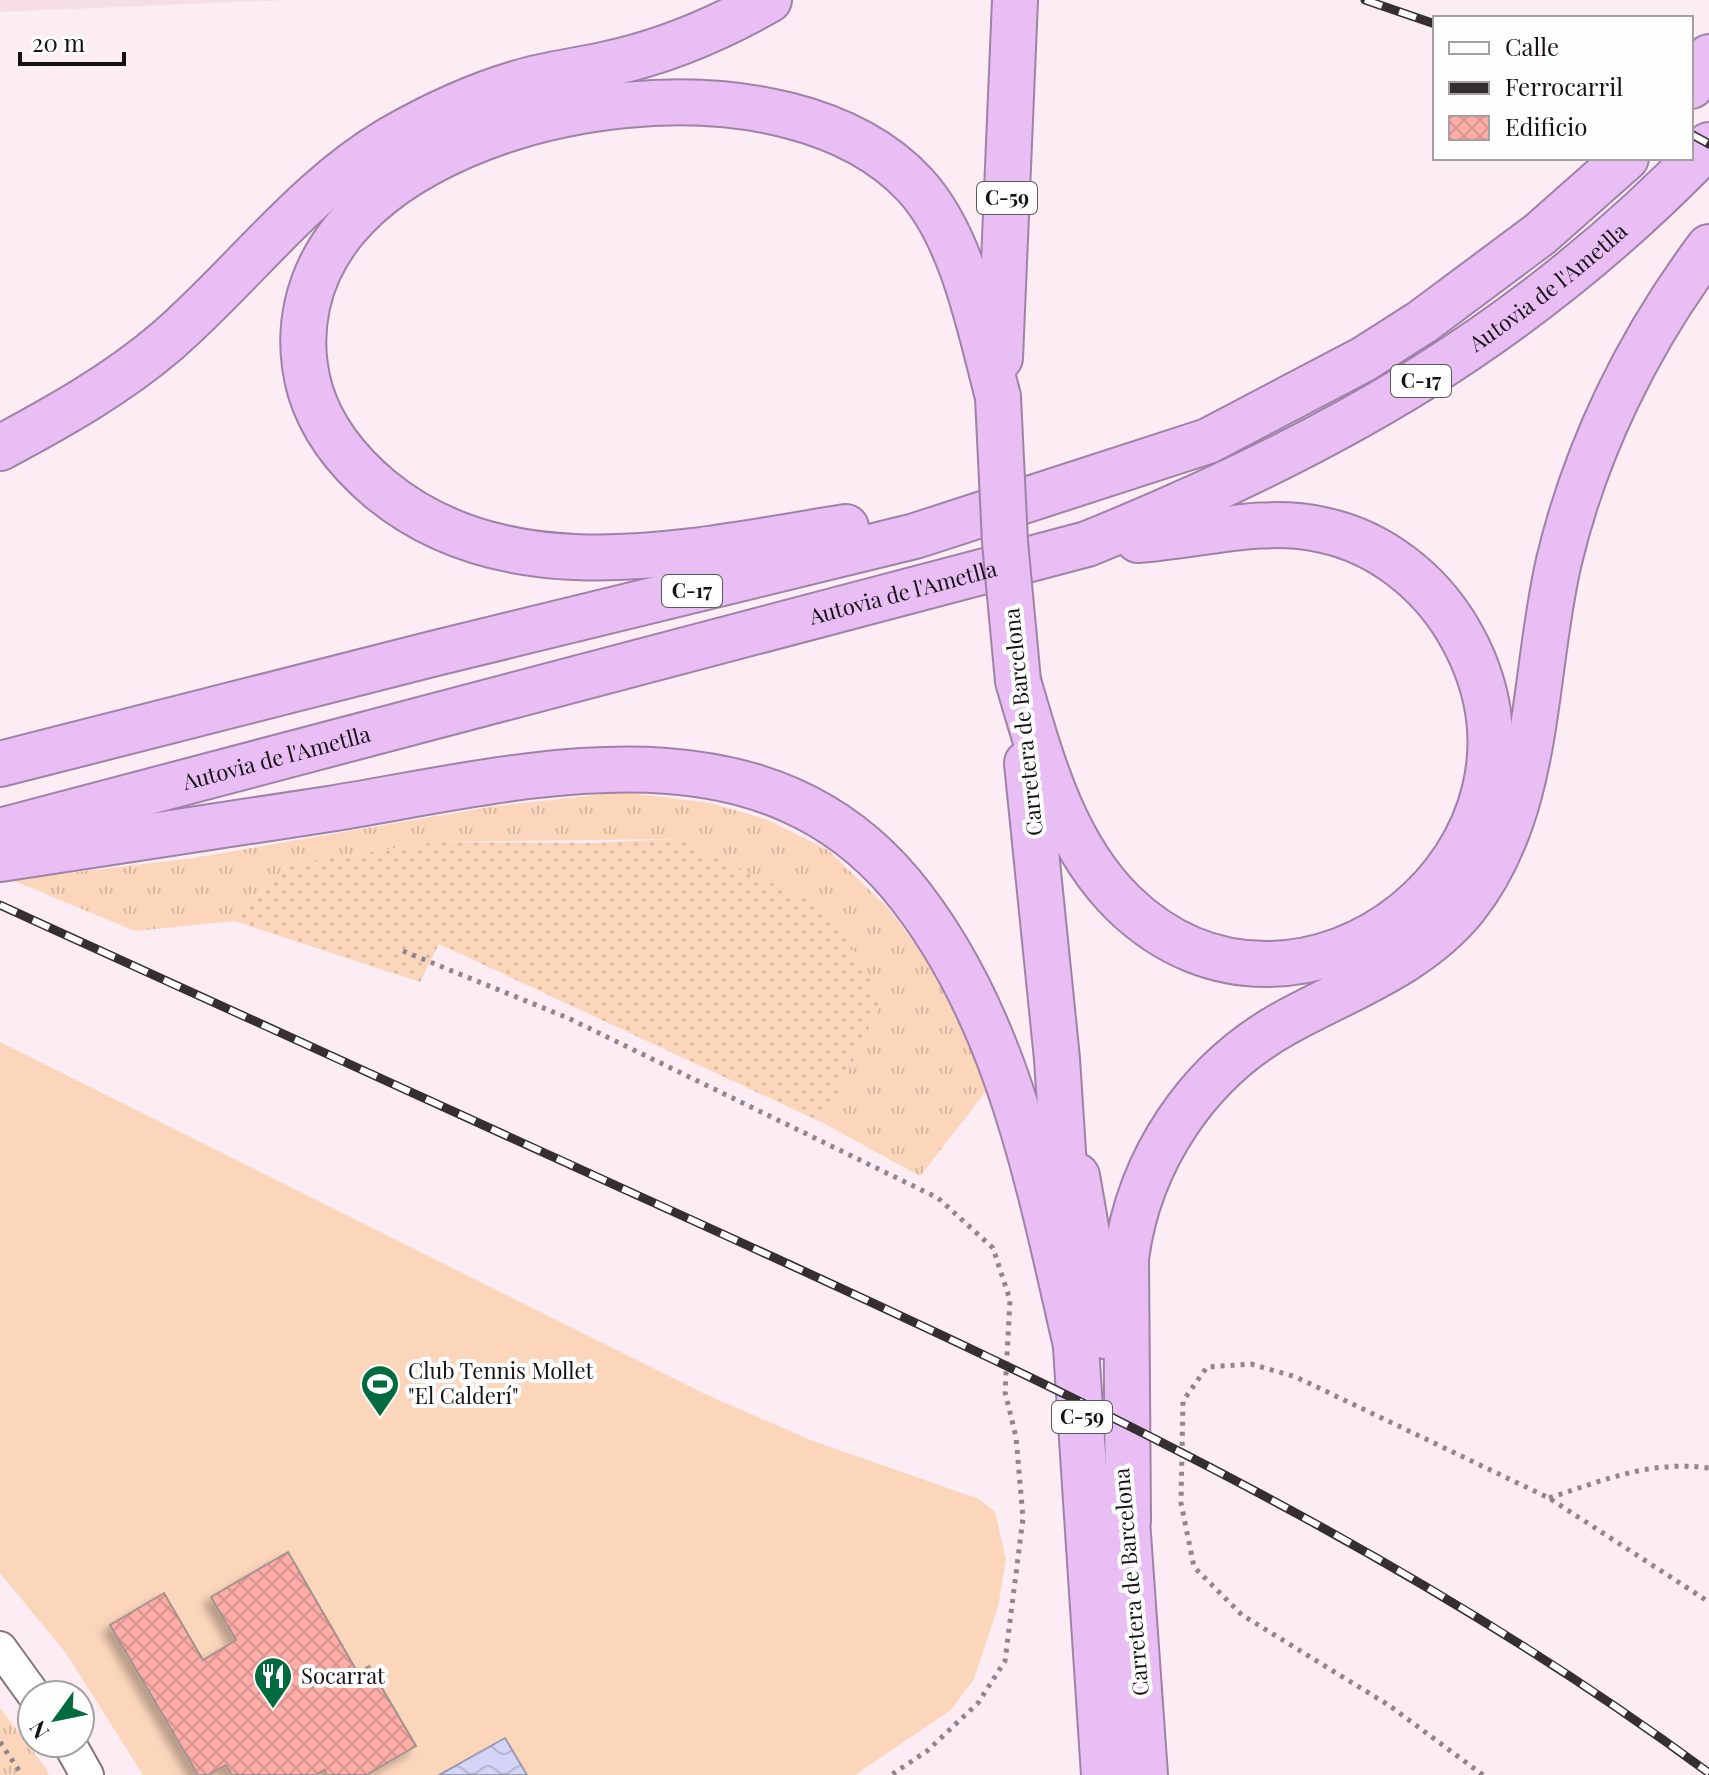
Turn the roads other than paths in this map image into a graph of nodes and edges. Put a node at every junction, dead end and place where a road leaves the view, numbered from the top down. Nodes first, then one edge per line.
1 (769, 0) edge
2 (1015, 0) edge
3 (1709, 57) edge
4 (1709, 72) edge
5 (1693, 85) edge
6 (1693, 87) edge
7 (1709, 145) edge
8 (1624, 160) edge
9 (1709, 247) edge
10 (998, 397) junction
11 (0, 448) edge
12 (915, 536) junction
13 (1087, 544) junction
14 (1018, 681) junction
15 (0, 764) edge
16 (0, 831) edge
17 (0, 859) edge
18 (1057, 1059) junction
19 (1076, 1345) junction
20 (1128, 1520) junction
21 (0, 1648) edge
22 (22, 1679) edge
23 (1135, 1773) edge

1 - 11 highway
2 - 10 highway, Carretera de Barcelona / C-59
3 - 5 highway
4 - 6 highway
7 - 13 highway, Autovia de l'Ametlla / C-17
8 - 12 highway, C-17
9 - 20 highway
10 - 12 highway
10 - 14 highway, Carretera de Barcelona / C-59, bridge
12 - 15 highway, C-17
13 - 14 highway
13 - 16 highway, Autovia de l'Ametlla / C-17
14 - 18 highway, Carretera de Barcelona / C-59
17 - 19 highway
18 - 19 highway, Carretera de Barcelona / C-59
18 - 20 highway, Carretera de Barcelona / C-59
19 - 23 highway, Carretera de Barcelona / C-59
20 - 23 highway, Carretera de Barcelona / C-59
21 - 22 street

